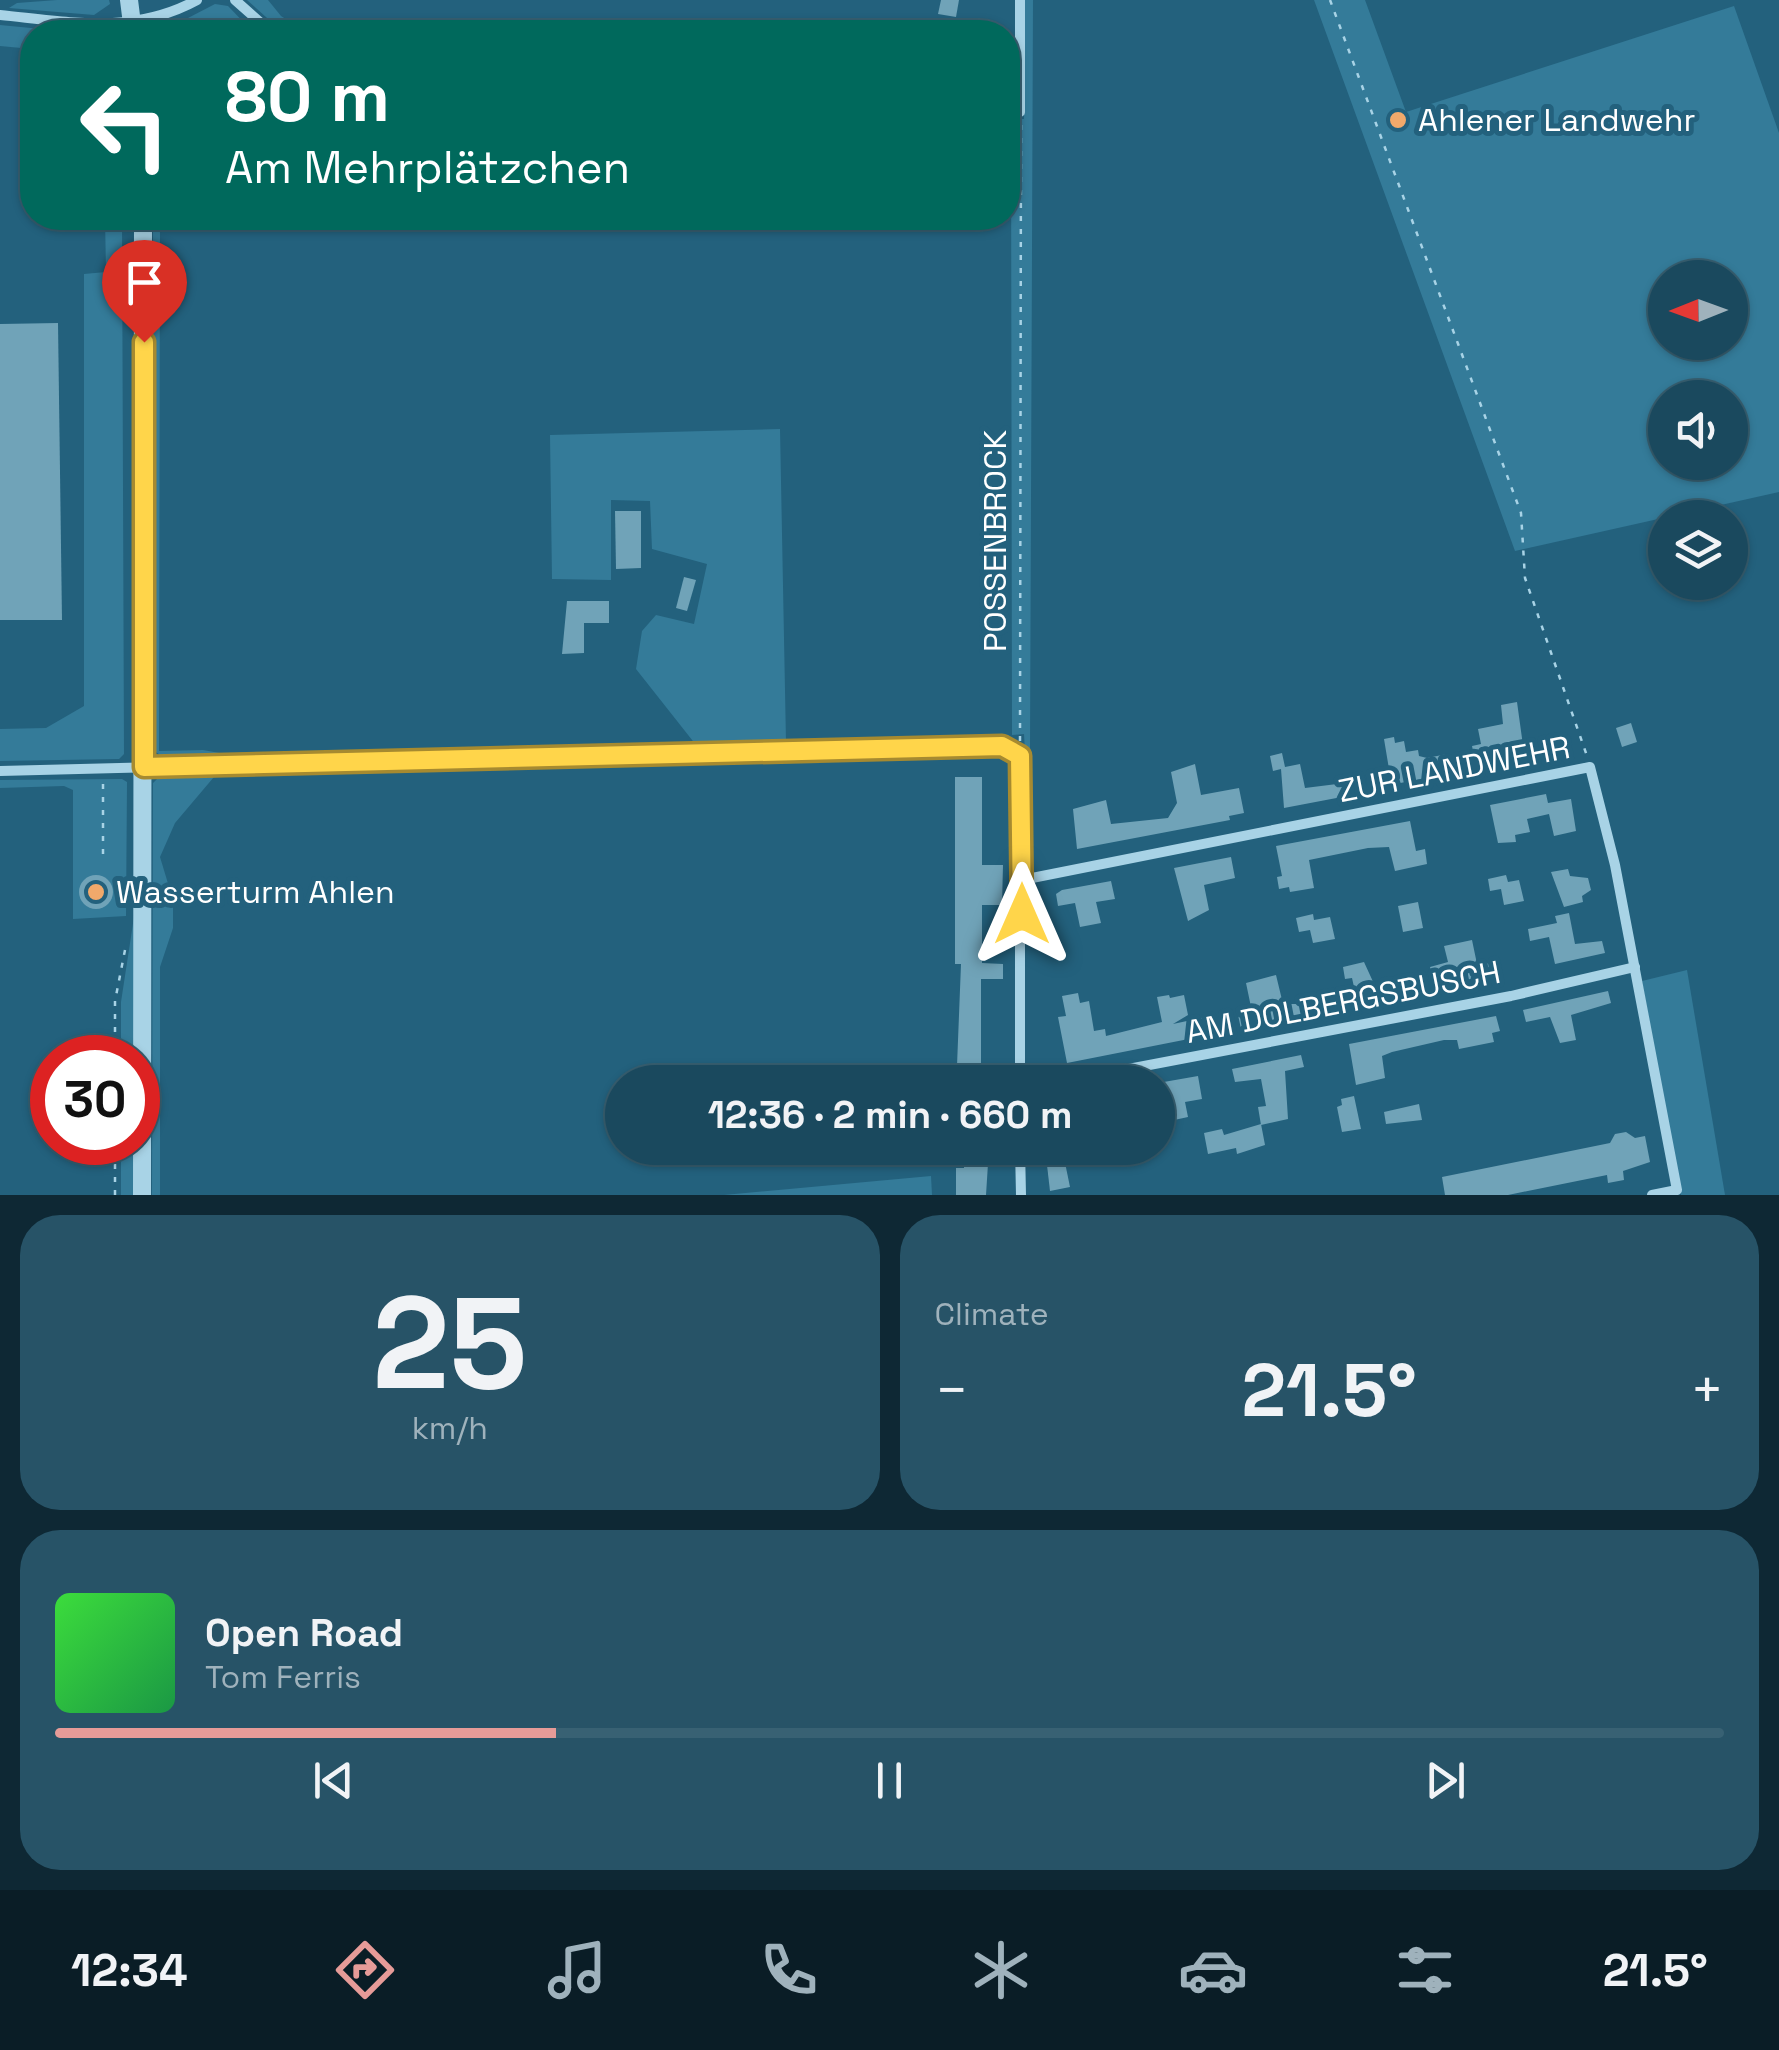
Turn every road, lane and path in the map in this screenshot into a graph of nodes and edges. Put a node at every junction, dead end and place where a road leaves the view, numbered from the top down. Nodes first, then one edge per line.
1 (198, 0) edge
2 (236, 0) edge
3 (1020, 0) edge
4 (1330, 0) edge
5 (0, 15) edge
6 (51, 20) edge
7 (156, 20) edge
8 (258, 20) edge
9 (1020, 112) joint
10 (143, 230) edge
11 (1020, 756) junction
12 (144, 767) junction
13 (1590, 767) junction
14 (103, 768) junction
15 (0, 770) edge
16 (103, 854) dead end
17 (1022, 880) junction
18 (1635, 967) junction
19 (1020, 1065) edge
20 (1149, 1065) edge
21 (115, 1165) edge
22 (1020, 1165) edge
23 (115, 1195) edge
24 (142, 1195) edge
25 (1020, 1195) edge
26 (1652, 1195) edge

1 - 7 street
2 - 8 street
3 - 9 street
4 - 13 path
5 - 6 street
9 - 11 path, POSSENBROCK
10 - 12 street
11 - 12 street
11 - 17 street
12 - 14 street
12 - 24 street
13 - 17 street, ZUR LANDWEHR
13 - 18 street, ZUR LANDWEHR
14 - 15 street
14 - 16 path
17 - 19 street
18 - 20 street, AM DOLBERGSBUSCH
18 - 26 street, ZUR LANDWEHR
21 - 23 path
22 - 25 street

